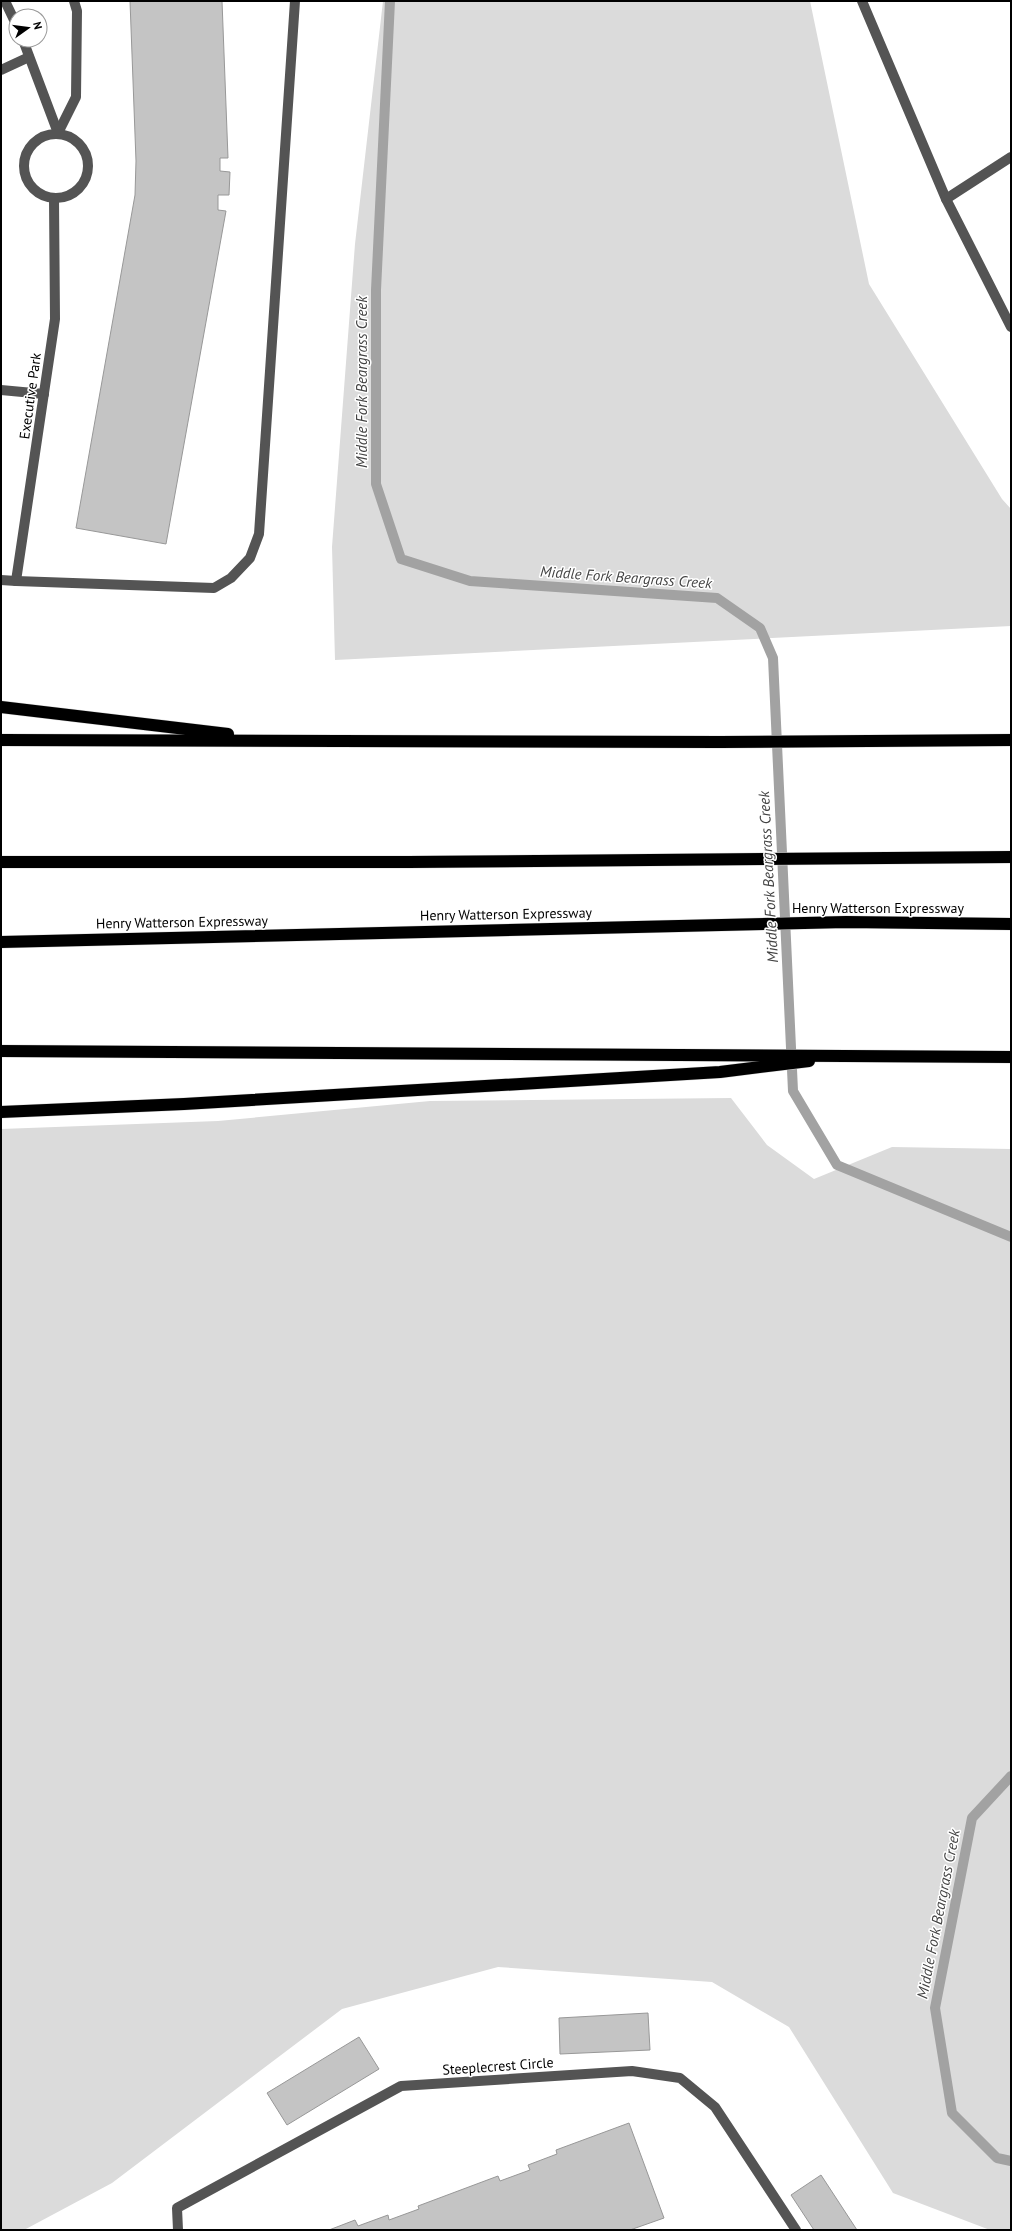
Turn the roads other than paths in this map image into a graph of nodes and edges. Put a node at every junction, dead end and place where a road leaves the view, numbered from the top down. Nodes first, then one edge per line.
1 (74, 1) edge
2 (295, 1) edge
3 (862, 1) edge
4 (26, 48) edge
5 (29, 57) junction
6 (1, 70) edge
7 (58, 133) junction
8 (1011, 157) edge
9 (54, 199) junction
10 (946, 199) junction
11 (1011, 327) edge
12 (1, 390) edge
13 (44, 394) junction
14 (1, 580) edge
15 (16, 581) junction
16 (1, 707) edge
17 (1, 740) edge
18 (1011, 740) edge
19 (287, 741) junction
20 (1011, 857) edge
21 (1, 862) edge
22 (1011, 924) edge
23 (1, 942) edge
24 (1, 1051) edge
25 (854, 1055) junction
26 (1011, 1057) edge
27 (1, 1112) edge
28 (178, 2230) edge
29 (796, 2230) edge

1 - 7 street
2 - 15 street
3 - 10 street
4 - 5 street
5 - 6 street
5 - 7 street
7 - 9 street
7 - 9 street
8 - 10 street
9 - 13 street, Executive Park
10 - 11 street
12 - 13 street
13 - 15 street, Executive Park
14 - 15 street
16 - 19 highway
17 - 19 highway
18 - 19 highway
20 - 21 highway
22 - 23 highway, Henry Watterson Expressway
24 - 25 highway
25 - 26 highway
25 - 27 highway
28 - 29 street, Steeplecrest Circle

